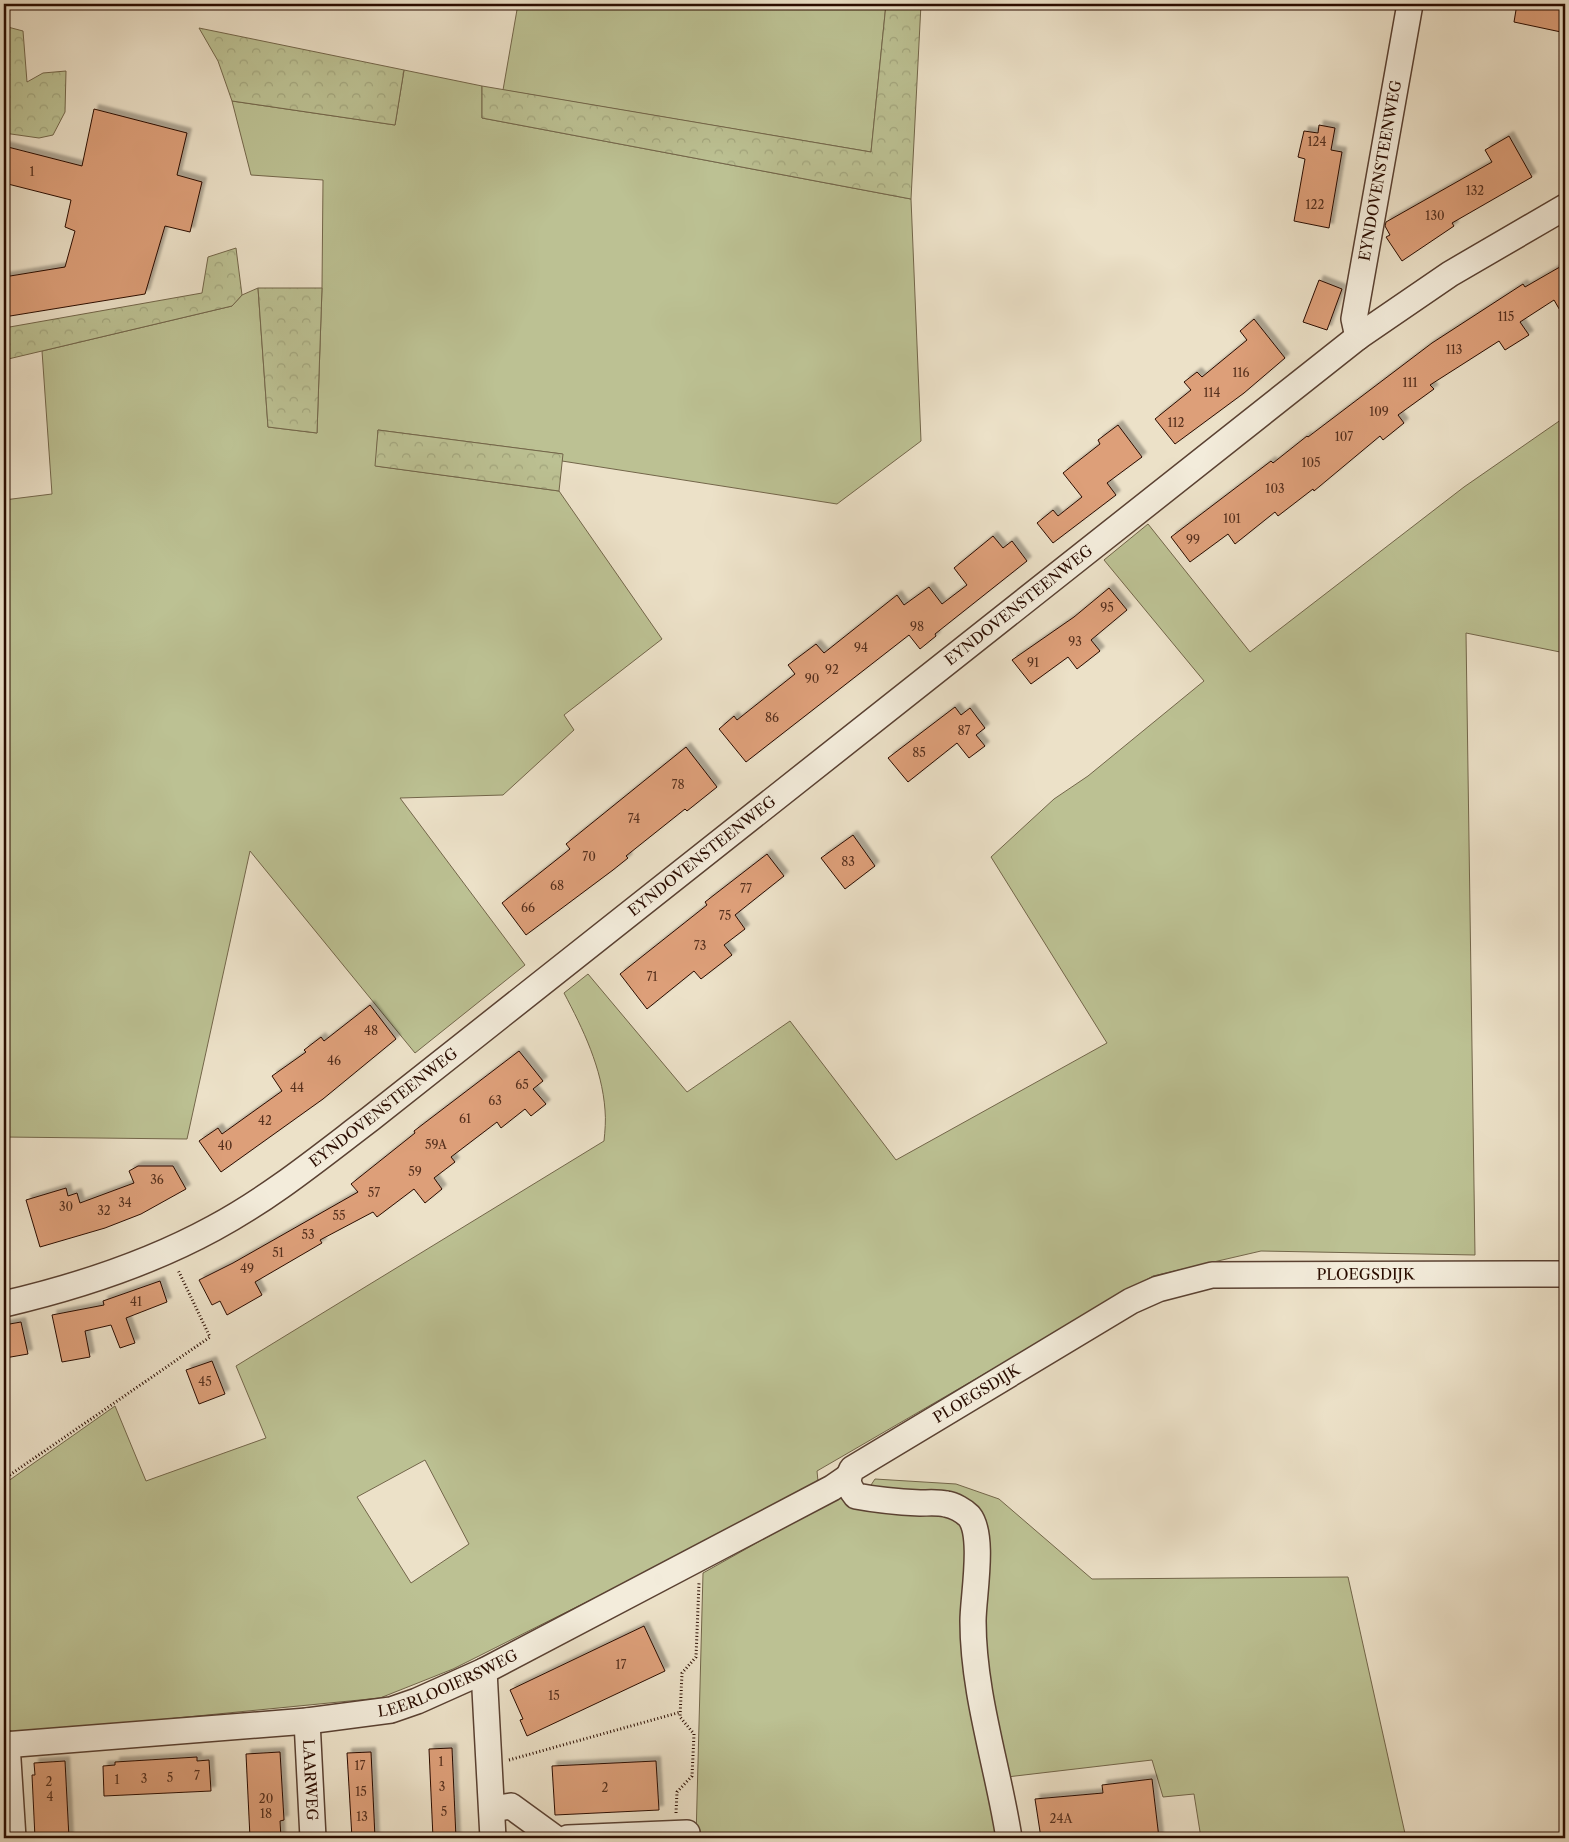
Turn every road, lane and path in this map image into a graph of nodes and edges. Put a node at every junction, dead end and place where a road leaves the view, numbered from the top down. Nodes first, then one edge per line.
1 (1410, 4) edge
2 (1565, 207) edge
3 (1358, 337) junction
4 (168, 1250) junction
5 (1565, 1274) edge
6 (4, 1304) edge
7 (848, 1477) junction
8 (4, 1479) edge
9 (700, 1559) junction
10 (484, 1671) junction
11 (681, 1712) junction
12 (307, 1721) junction
13 (5, 1744) edge
14 (489, 1761) junction
15 (492, 1809) junction
16 (681, 1833) joint
17 (13, 1838) edge
18 (313, 1838) edge
19 (493, 1838) edge
20 (555, 1838) edge
21 (568, 1838) edge
22 (1009, 1838) edge

1 - 3 street, EYNDOVENSTEENWEG
2 - 3 street, EYNDOVENSTEENWEG
3 - 4 street, EYNDOVENSTEENWEG
4 - 6 street, EYNDOVENSTEENWEG
4 - 8 path
5 - 7 street, PLOEGSDIJK
7 - 9 street, LEERLOOIERSWEG
7 - 22 street
9 - 10 street, LEERLOOIERSWEG
9 - 11 path
10 - 12 street, LEERLOOIERSWEG
10 - 14 street
11 - 14 path
11 - 16 path
12 - 13 street, LEERLOOIERSWEG
12 - 18 street, LAARWEG
13 - 17 street
14 - 15 street
15 - 19 street
15 - 20 street
16 - 21 street

